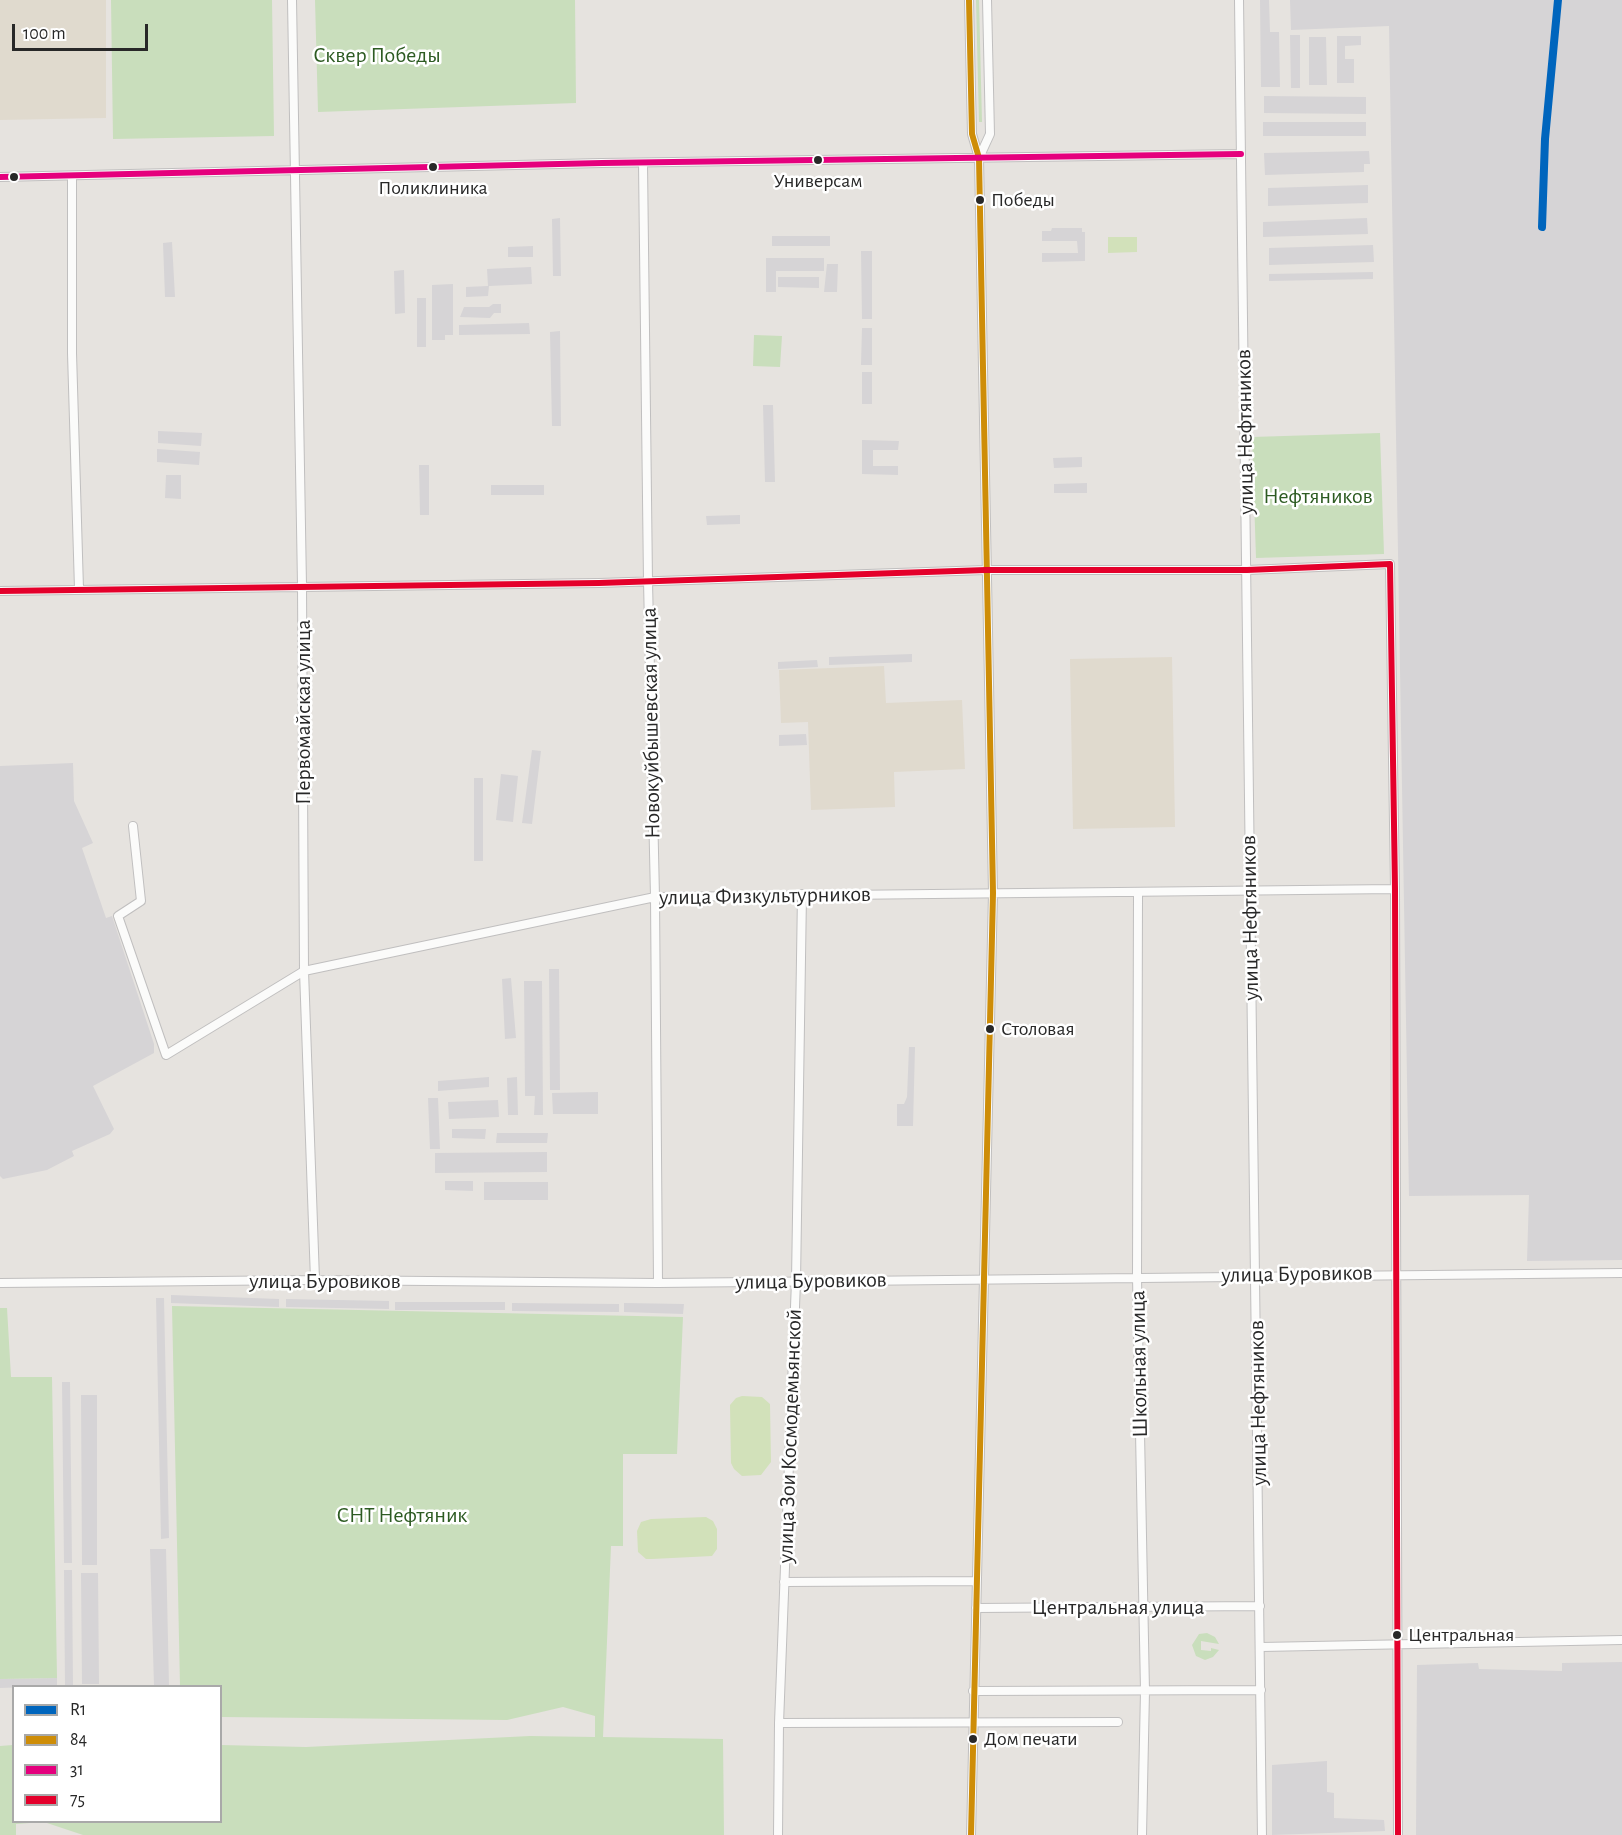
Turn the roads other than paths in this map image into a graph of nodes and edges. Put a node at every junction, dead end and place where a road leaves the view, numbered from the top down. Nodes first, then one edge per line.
1 (292, 0) edge
2 (969, 0) edge
3 (987, 0) edge
4 (1239, 0) edge
5 (1241, 154) junction
6 (980, 158) junction
7 (643, 163) junction
8 (295, 171) junction
9 (72, 176) junction
10 (0, 177) edge
11 (986, 570) junction
12 (1247, 570) junction
13 (648, 581) junction
14 (302, 585) junction
15 (79, 589) junction
16 (0, 591) edge
17 (133, 826) dead end
18 (1395, 889) junction
19 (1249, 891) junction
20 (993, 893) junction
21 (1138, 893) junction
22 (802, 894) junction
23 (655, 897) junction
24 (303, 971) junction
25 (1396, 1273) junction
26 (1622, 1273) edge
27 (1257, 1275) junction
28 (1137, 1277) junction
29 (984, 1279) junction
30 (315, 1280) junction
31 (796, 1281) junction
32 (0, 1283) edge
33 (658, 1283) junction
34 (976, 1581) junction
35 (784, 1582) junction
36 (1143, 1606) junction
37 (1260, 1606) junction
38 (976, 1608) junction
39 (1622, 1640) edge
40 (1399, 1642) junction
41 (1261, 1647) junction
42 (1261, 1690) junction
43 (973, 1691) junction
44 (1145, 1691) junction
45 (1118, 1722) dead end
46 (779, 1723) junction
47 (972, 1724) junction
48 (778, 1835) edge
49 (971, 1835) edge
50 (1142, 1835) edge
51 (1262, 1835) edge
52 (1398, 1835) edge

1 - 8 street, Первомайская улица
2 - 6 street
3 - 6 street
4 - 5 street, улица Нефтяников
5 - 6 street
5 - 12 street, улица Нефтяников
6 - 7 street
6 - 11 street
7 - 8 street
7 - 13 street, Новокуйбышевская улица
8 - 9 street
8 - 14 street, Первомайская улица
9 - 10 street
9 - 15 street
11 - 12 street
11 - 13 street
11 - 20 street
12 - 18 street
12 - 19 street, улица Нефтяников
13 - 14 street
13 - 23 street, Новокуйбышевская улица
14 - 15 street
14 - 24 street, Первомайская улица
15 - 16 street
17 - 24 street, улица Физкультурников
18 - 19 street, улица Физкультурников
18 - 25 street
19 - 21 street, улица Физкультурников
19 - 27 street, улица Нефтяников
20 - 21 street, улица Физкультурников
20 - 22 street, улица Физкультурников
20 - 29 street
21 - 28 street, Школьная улица
22 - 23 street, улица Физкультурников
22 - 31 street, улица Зои Космодемьянской
23 - 24 street, улица Физкультурников
23 - 33 street, Новокуйбышевская улица
24 - 30 street, Первомайская улица
25 - 26 street, улица Буровиков
25 - 27 street, улица Буровиков
25 - 40 street
27 - 28 street, улица Буровиков
27 - 37 street, улица Нефтяников
28 - 29 street, улица Буровиков
28 - 36 street, Школьная улица
29 - 31 street, улица Буровиков
29 - 34 street
30 - 32 street, улица Буровиков
30 - 33 street, улица Буровиков
31 - 33 street, улица Буровиков
31 - 35 street, улица Зои Космодемьянской
34 - 35 street
34 - 38 street
35 - 46 street, улица Зои Космодемьянской
36 - 37 street, Центральная улица
36 - 38 street, Центральная улица
36 - 44 street, Школьная улица
37 - 41 street, улица Нефтяников
38 - 43 street
39 - 40 street
40 - 41 street
40 - 52 street
41 - 42 street, улица Нефтяников
42 - 44 street
42 - 51 street, улица Нефтяников
43 - 44 street
43 - 47 street
44 - 50 street, Школьная улица
45 - 47 street
46 - 47 street
46 - 48 street, улица Зои Космодемьянской
47 - 49 street

